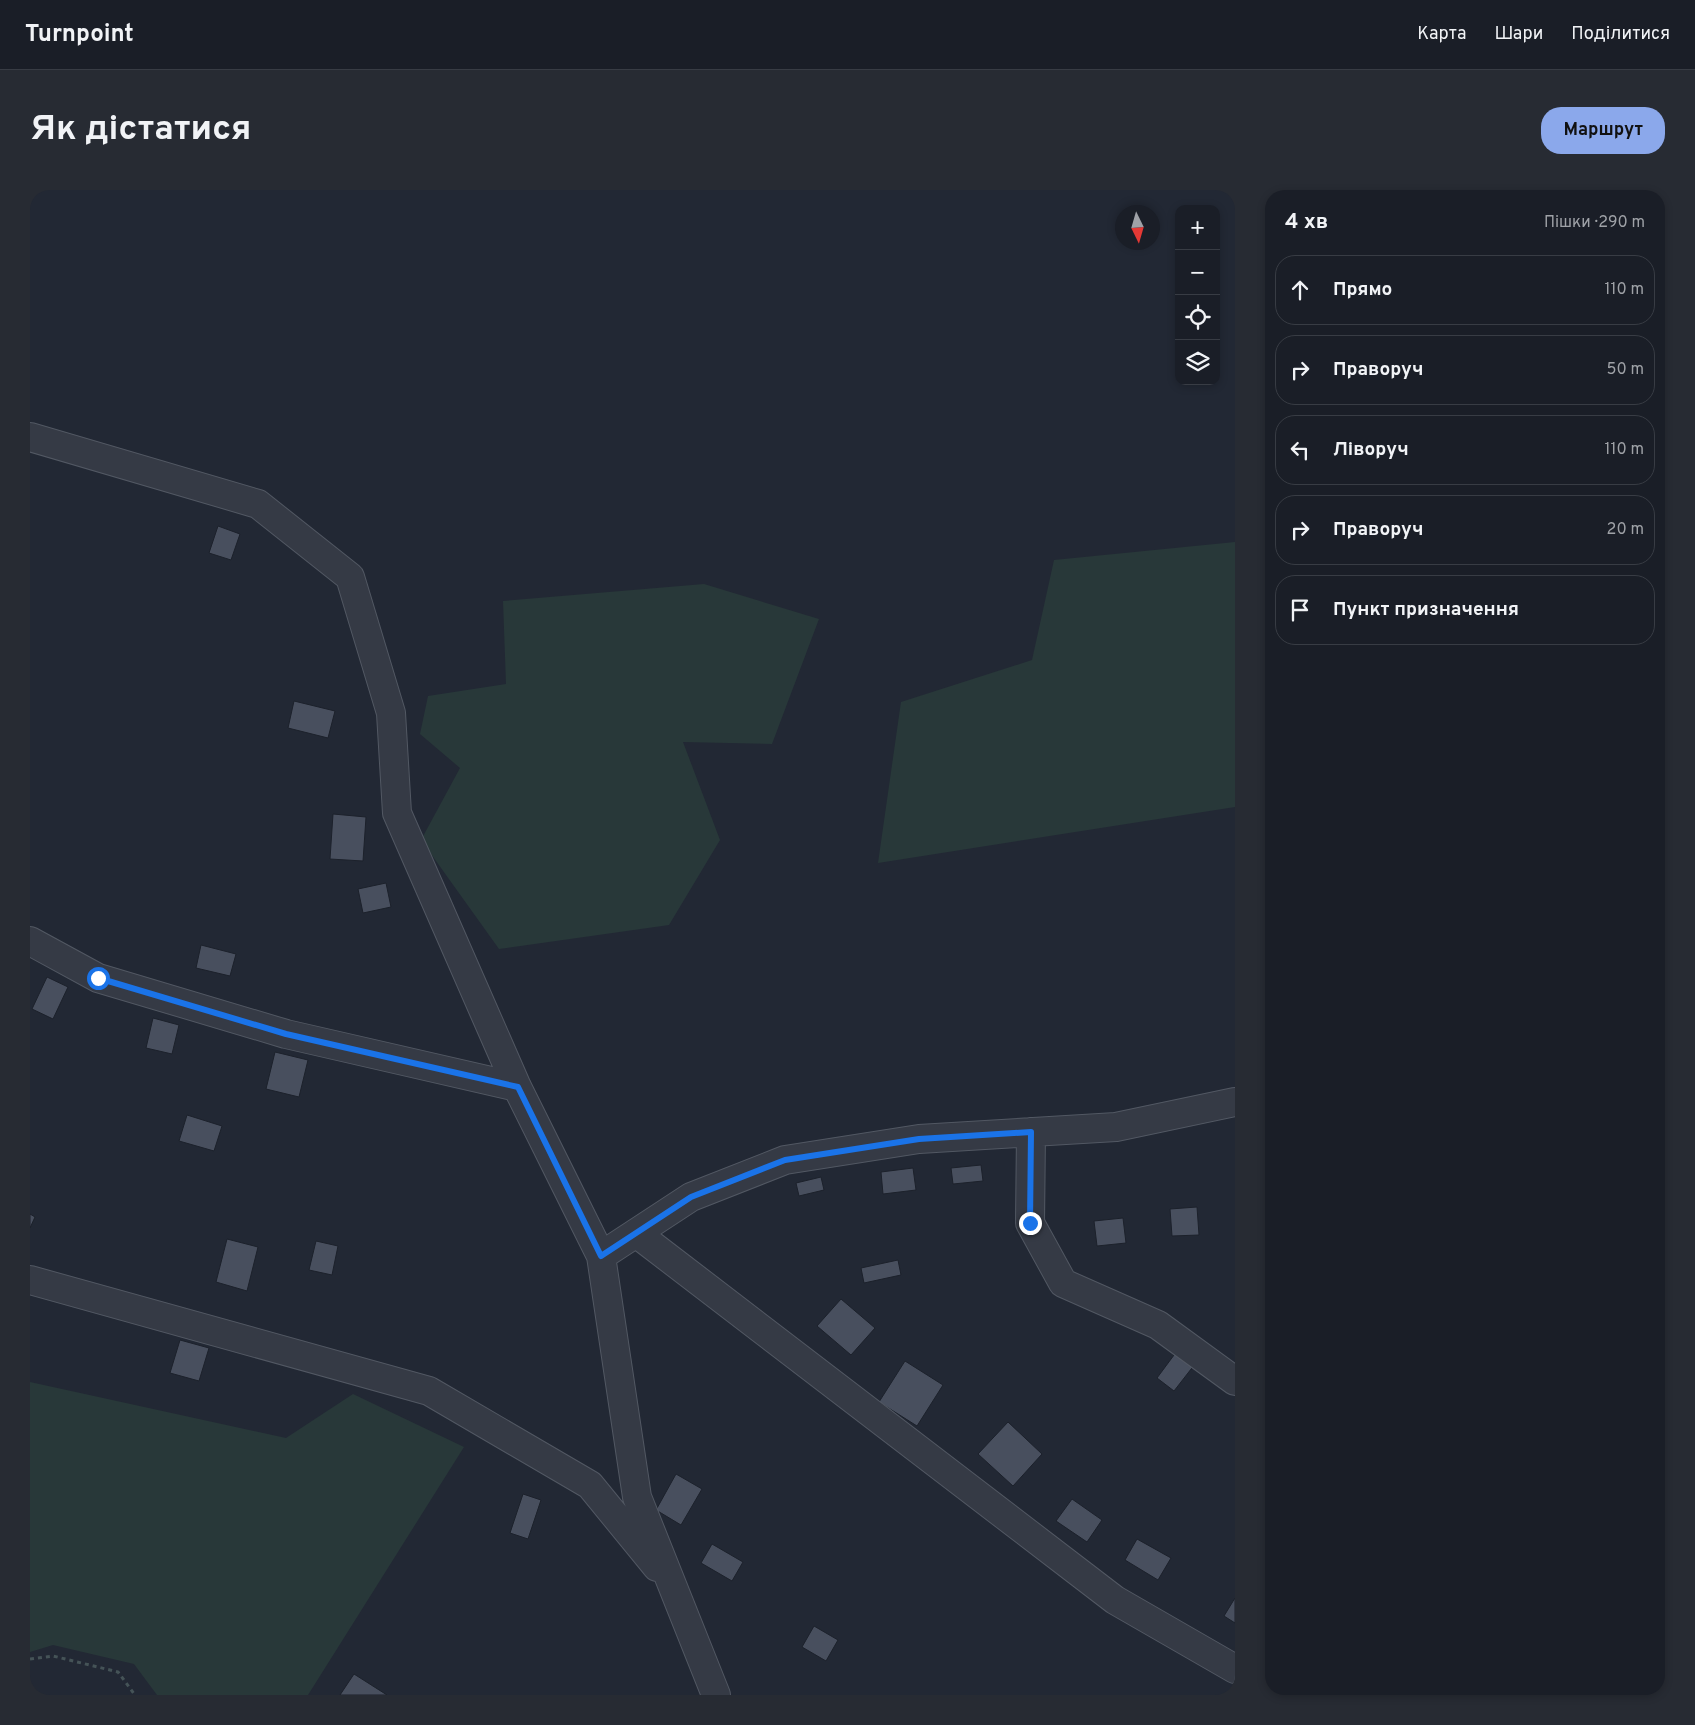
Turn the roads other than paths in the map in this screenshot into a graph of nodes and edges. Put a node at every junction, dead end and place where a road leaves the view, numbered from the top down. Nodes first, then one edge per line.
1 (30, 437) edge
2 (30, 942) edge
3 (518, 1087) junction
4 (1235, 1102) edge
5 (1031, 1132) junction
6 (636, 1233) junction
7 (601, 1256) junction
8 (30, 1280) edge
9 (1235, 1381) edge
10 (672, 1586) junction
11 (1235, 1669) edge
12 (712, 1685) edge
13 (730, 1695) edge

1 - 3 street
2 - 3 street
3 - 7 street
4 - 5 street
5 - 6 street
5 - 9 street
6 - 7 street
6 - 11 street
7 - 10 street
8 - 10 street
10 - 12 street
12 - 13 street

